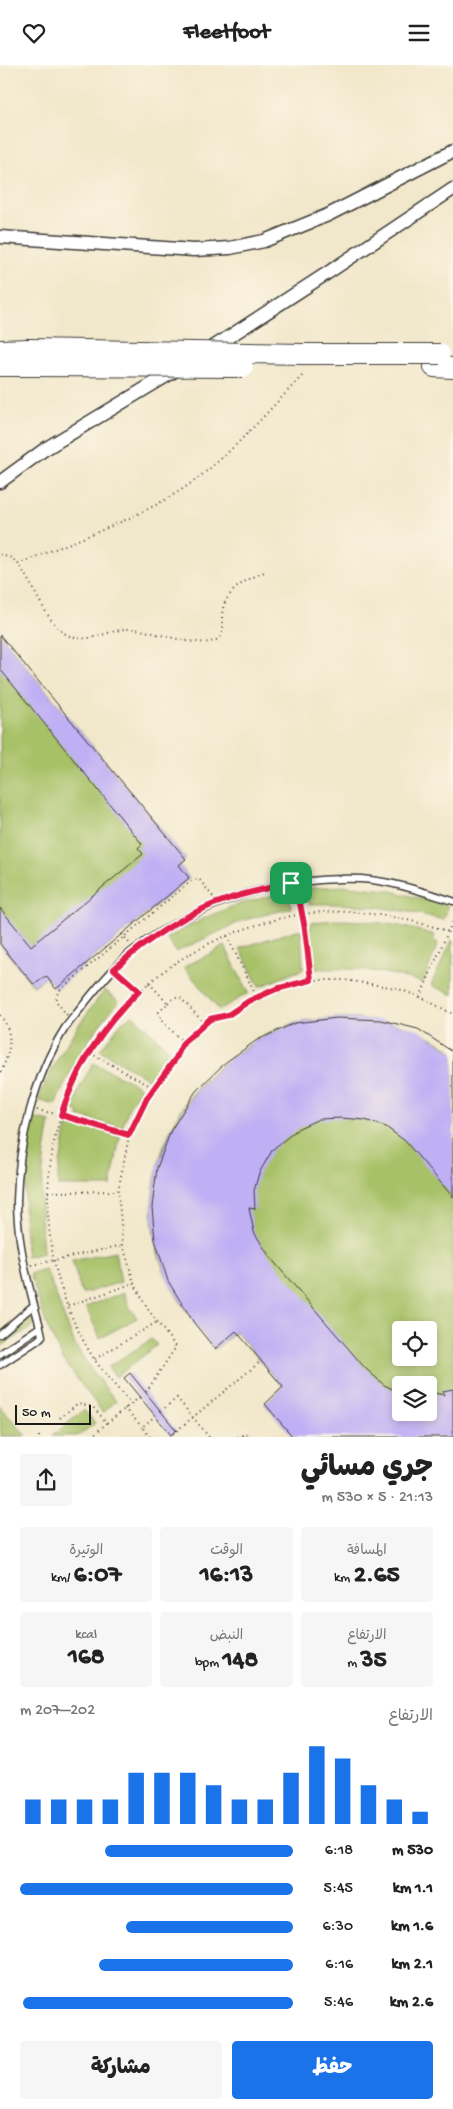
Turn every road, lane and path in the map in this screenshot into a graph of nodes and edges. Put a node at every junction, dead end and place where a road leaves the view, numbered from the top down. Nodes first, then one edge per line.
1 (453, 151) edge
2 (453, 189) edge
3 (0, 237) edge
4 (0, 350) edge
5 (30, 357) junction
6 (445, 361) edge
7 (0, 366) edge
8 (303, 375) dead end
9 (0, 482) edge
10 (0, 555) edge
11 (18, 564) junction
12 (266, 571) dead end
13 (296, 883) junction
14 (453, 901) edge
15 (218, 903) junction
16 (302, 914) junction
17 (453, 919) edge
18 (448, 932) junction
19 (453, 933) edge
20 (227, 936) junction
21 (114, 969) junction
22 (311, 980) junction
23 (149, 983) junction
24 (139, 991) junction
25 (420, 997) junction
26 (257, 998) junction
27 (168, 1003) junction
28 (453, 1014) edge
29 (0, 1015) edge
30 (71, 1020) junction
31 (204, 1024) junction
32 (183, 1043) junction
33 (90, 1053) junction
34 (0, 1074) edge
35 (154, 1088) junction
36 (31, 1109) junction
37 (61, 1115) junction
38 (129, 1135) junction
39 (48, 1191) junction
40 (118, 1191) junction
41 (123, 1245) junction
42 (55, 1260) junction
43 (25, 1267) junction
44 (134, 1283) junction
45 (34, 1305) junction
46 (68, 1306) junction
47 (157, 1322) junction
48 (40, 1327) junction
49 (0, 1334) edge
50 (0, 1354) edge
51 (95, 1359) junction
52 (261, 1361) dead end
53 (0, 1365) edge
54 (146, 1392) dead end
55 (140, 1397) dead end
56 (131, 1404) junction
57 (125, 1408) junction
58 (161, 1411) dead end
59 (155, 1416) dead end
60 (60, 1417) dead end
61 (193, 1417) junction
62 (107, 1423) junction
63 (142, 1427) junction
64 (91, 1437) edge
65 (150, 1437) edge
66 (168, 1437) edge
67 (209, 1437) edge
68 (237, 1437) edge
69 (253, 1437) edge

1 - 3 street
2 - 9 street
4 - 5 highway
5 - 6 highway, bridge
5 - 7 highway
8 - 11 path
10 - 11 path
11 - 12 path
13 - 14 lane
13 - 15 lane
13 - 16 path
15 - 21 lane
15 - 30 path
16 - 18 path
16 - 20 path
16 - 22 path
17 - 18 path
18 - 19 path
18 - 25 path
20 - 23 path
20 - 26 path
21 - 24 path
21 - 30 lane
22 - 25 path
22 - 26 path
23 - 24 path
23 - 27 path
24 - 33 path
25 - 28 path
26 - 31 path
27 - 31 path
27 - 32 path
29 - 34 path
30 - 36 lane
31 - 32 path
32 - 35 path
33 - 35 path
33 - 37 path
35 - 38 path
36 - 37 path
36 - 43 lane
37 - 38 path
37 - 39 path
38 - 40 path
39 - 40 path
39 - 42 path
40 - 41 path
41 - 42 path
41 - 44 path
42 - 43 path
42 - 46 path
43 - 45 lane
44 - 46 path
44 - 47 path
45 - 48 lane
45 - 49 lane
46 - 51 path
47 - 51 path
47 - 54 path
48 - 50 lane
48 - 53 lane
51 - 56 path
52 - 61 path
55 - 56 path
56 - 57 path
57 - 62 path
57 - 63 path
58 - 61 path
59 - 63 path
60 - 62 path
61 - 66 path
61 - 67 path
62 - 64 path
63 - 65 path
68 - 69 path

